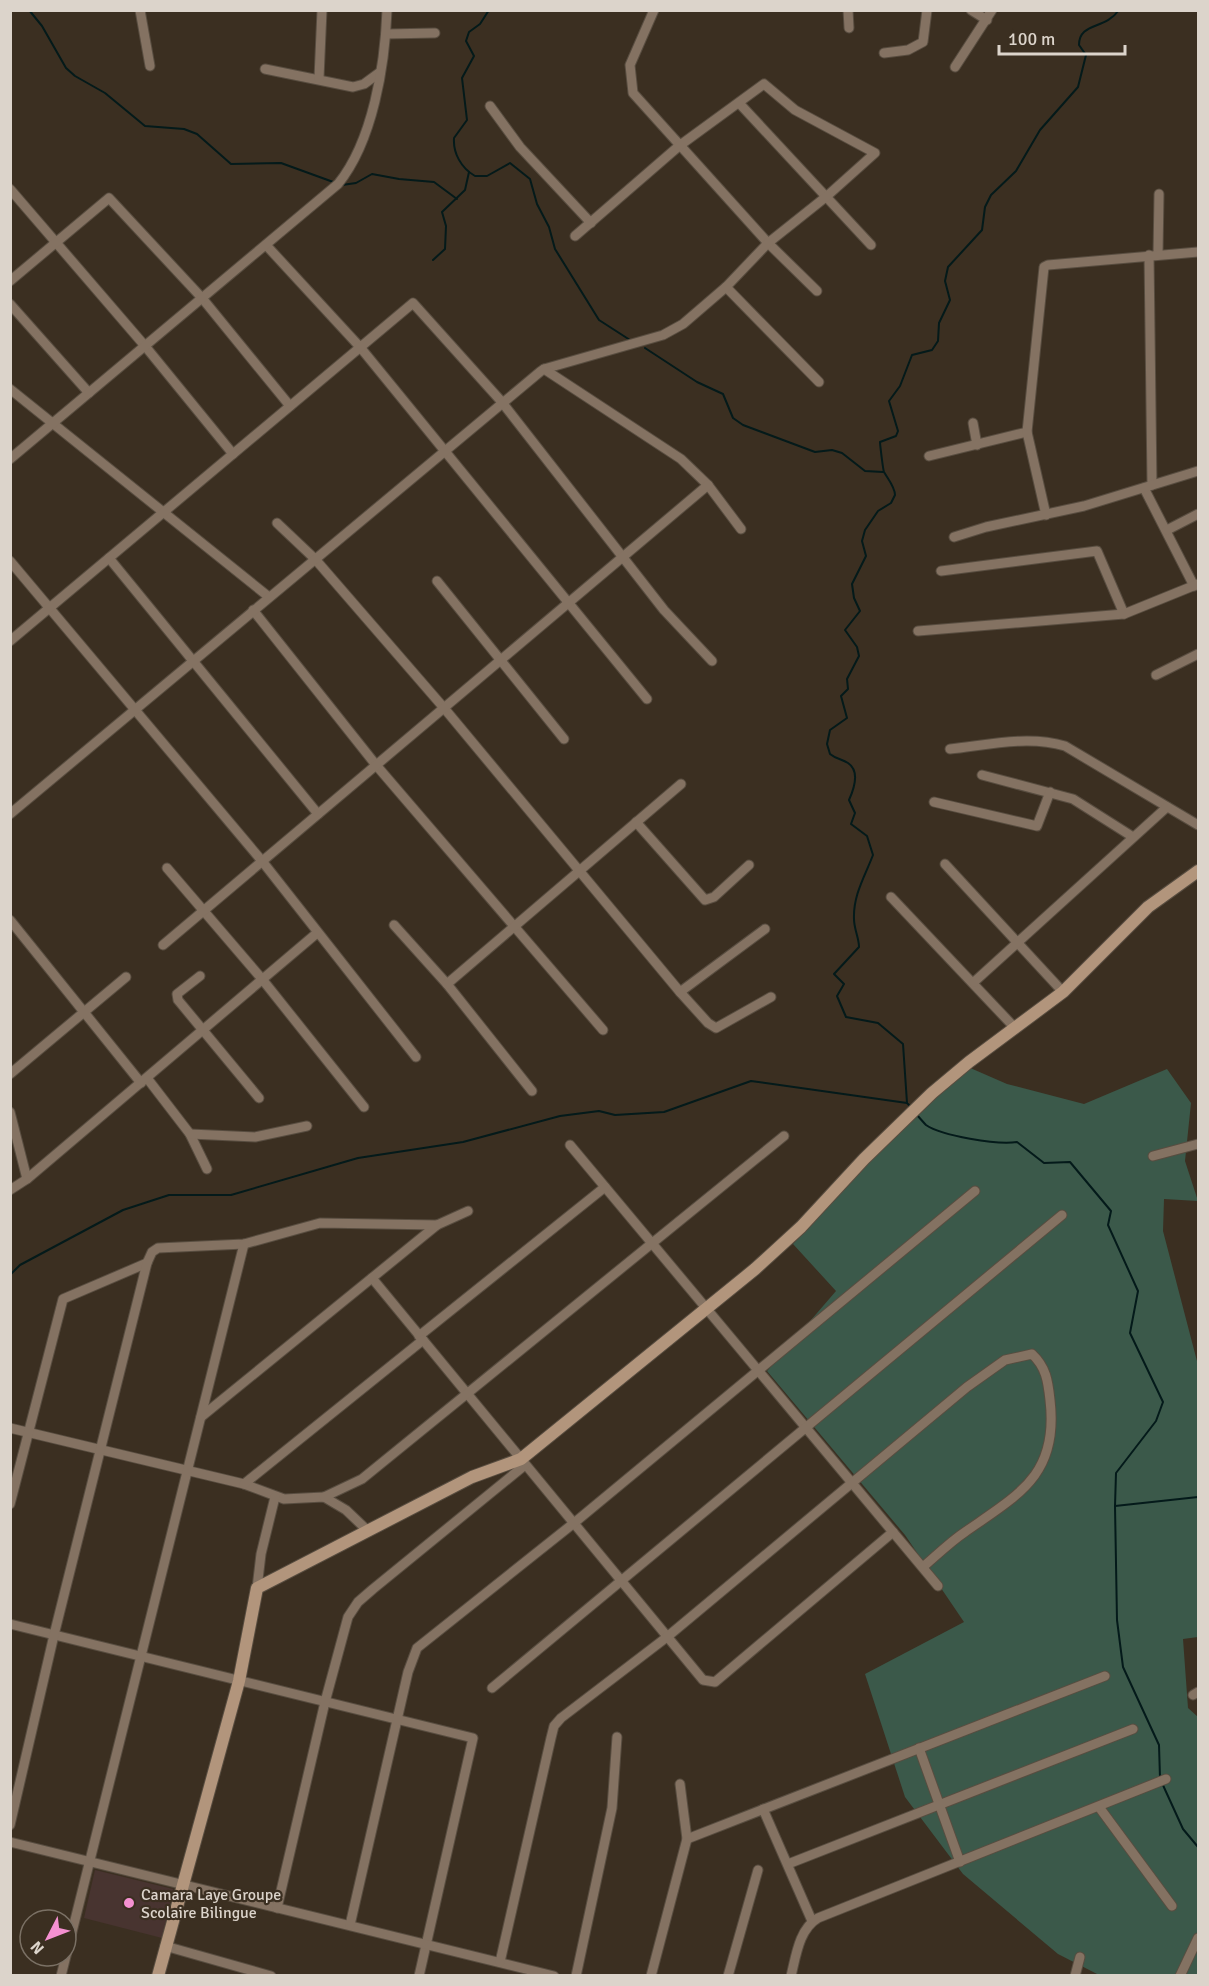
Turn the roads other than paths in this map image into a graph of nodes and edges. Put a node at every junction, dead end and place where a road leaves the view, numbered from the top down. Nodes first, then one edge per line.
1 (140, 10) edge
2 (322, 10) edge
3 (387, 10) edge
4 (654, 10) edge
5 (848, 10) edge
6 (927, 10) edge
7 (971, 10) edge
8 (989, 15) edge
9 (849, 28) dead end
10 (435, 33) dead end
11 (386, 34) junction
12 (884, 53) dead end
13 (150, 66) dead end
14 (955, 68) dead end
15 (265, 69) dead end
16 (379, 73) junction
17 (319, 78) junction
18 (739, 104) junction
19 (490, 106) dead end
20 (679, 146) junction
21 (10, 189) edge
22 (1159, 194) dead end
23 (827, 196) junction
24 (591, 223) junction
25 (575, 236) dead end
26 (57, 242) junction
27 (768, 243) junction
28 (266, 245) junction
29 (871, 245) dead end
30 (1198, 252) edge
31 (1153, 255) junction
32 (10, 281) edge
33 (726, 286) junction
34 (818, 291) dead end
35 (202, 298) junction
36 (10, 304) edge
37 (145, 346) junction
38 (360, 347) junction
39 (544, 369) junction
40 (819, 382) dead end
41 (10, 388) edge
42 (89, 393) junction
43 (501, 401) junction
44 (290, 406) junction
45 (54, 423) junction
46 (973, 423) dead end
47 (1027, 432) junction
48 (977, 445) junction
49 (445, 449) junction
50 (233, 454) junction
51 (929, 456) dead end
52 (10, 459) edge
53 (1198, 471) edge
54 (708, 485) junction
55 (1148, 487) junction
56 (164, 512) junction
57 (1198, 514) edge
58 (1046, 515) junction
59 (277, 523) dead end
60 (741, 529) dead end
61 (1167, 530) junction
62 (954, 537) dead end
63 (624, 556) junction
64 (109, 558) junction
65 (315, 559) junction
66 (10, 561) edge
67 (941, 571) dead end
68 (437, 581) dead end
69 (1196, 585) edge
70 (269, 597) junction
71 (570, 602) junction
72 (50, 608) junction
73 (253, 610) junction
74 (1124, 614) junction
75 (918, 631) dead end
76 (10, 641) edge
77 (1198, 654) edge
78 (194, 660) junction
79 (501, 661) junction
80 (712, 661) dead end
81 (1156, 675) dead end
82 (647, 699) dead end
83 (444, 708) junction
84 (135, 709) junction
85 (564, 739) dead end
86 (950, 749) dead end
87 (376, 765) junction
88 (982, 775) dead end
89 (681, 784) dead end
90 (1050, 792) junction
91 (934, 802) dead end
92 (1167, 807) junction
93 (10, 814) edge
94 (318, 814) junction
95 (636, 822) junction
96 (1198, 825) edge
97 (1132, 837) junction
98 (262, 861) junction
99 (945, 864) dead end
100 (749, 865) dead end
101 (167, 868) dead end
102 (580, 871) junction
103 (1198, 871) edge
104 (891, 897) dead end
105 (204, 910) junction
106 (10, 920) edge
107 (394, 925) dead end
108 (514, 926) junction
109 (765, 929) dead end
110 (317, 933) junction
111 (1017, 942) junction
112 (163, 945) dead end
113 (200, 976) dead end
114 (126, 977) dead end
115 (262, 979) junction
116 (974, 982) junction
117 (447, 984) junction
118 (680, 992) junction
119 (1063, 992) junction
120 (771, 997) dead end
121 (85, 1012) junction
122 (1015, 1028) junction
123 (203, 1030) junction
124 (603, 1030) dead end
125 (416, 1058) dead end
126 (10, 1074) edge
127 (144, 1081) junction
128 (532, 1091) dead end
129 (259, 1098) dead end
130 (364, 1107) dead end
131 (10, 1112) edge
132 (307, 1126) dead end
133 (190, 1134) junction
134 (784, 1136) dead end
135 (1198, 1144) edge
136 (570, 1145) dead end
137 (1153, 1156) dead end
138 (207, 1169) dead end
139 (27, 1179) junction
140 (605, 1187) junction
141 (10, 1190) edge
142 (975, 1191) dead end
143 (468, 1211) dead end
144 (1062, 1215) dead end
145 (437, 1225) junction
146 (244, 1244) junction
147 (652, 1244) junction
148 (147, 1263) junction
149 (372, 1278) junction
150 (706, 1308) junction
151 (421, 1338) junction
152 (757, 1369) junction
153 (468, 1395) junction
154 (201, 1417) junction
155 (10, 1428) edge
156 (806, 1428) junction
157 (28, 1433) junction
158 (100, 1450) junction
159 (523, 1462) junction
160 (187, 1471) junction
161 (244, 1484) junction
162 (853, 1484) junction
163 (275, 1497) junction
164 (324, 1497) junction
165 (10, 1504) edge
166 (574, 1523) junction
167 (368, 1530) junction
168 (893, 1532) junction
169 (922, 1567) junction
170 (621, 1581) junction
171 (938, 1586) dead end
172 (257, 1588) junction
173 (10, 1624) edge
174 (54, 1635) junction
175 (667, 1637) junction
176 (141, 1656) junction
177 (1104, 1676) dead end
178 (239, 1681) junction
179 (492, 1688) dead end
180 (325, 1702) junction
181 (397, 1719) junction
182 (1133, 1729) dead end
183 (617, 1737) dead end
184 (920, 1748) junction
185 (1166, 1779) dead end
186 (680, 1784) dead end
187 (940, 1805) junction
188 (1099, 1807) junction
189 (763, 1809) junction
190 (10, 1825) edge
191 (687, 1839) junction
192 (10, 1842) edge
193 (90, 1862) junction
194 (960, 1862) junction
195 (788, 1864) junction
196 (758, 1870) dead end
197 (181, 1884) junction
198 (1172, 1906) dead end
199 (277, 1908) junction
200 (812, 1921) junction
201 (350, 1925) junction
202 (1198, 1938) edge
203 (426, 1944) junction
204 (165, 1946) junction
205 (1080, 1957) dead end
206 (500, 1962) junction
207 (61, 1976) edge
208 (158, 1976) edge
209 (271, 1976) edge
210 (419, 1976) edge
211 (554, 1976) edge
212 (576, 1976) edge
213 (651, 1976) edge
214 (728, 1976) edge
215 (791, 1976) edge
216 (1075, 1976) edge
217 (1180, 1976) edge

1 - 13 street
2 - 17 street
3 - 11 street
4 - 20 street
5 - 9 street
6 - 12 street
7 - 8 street
8 - 14 street
10 - 11 street
11 - 16 street
15 - 17 street
16 - 17 street
16 - 28 street
18 - 20 street
18 - 23 street
18 - 23 street
19 - 24 street
20 - 24 street
20 - 27 street
21 - 26 street
22 - 31 street
23 - 27 street
23 - 29 street
24 - 25 street
26 - 32 street
26 - 35 street
26 - 37 street
27 - 33 street
27 - 34 street
28 - 35 street
28 - 38 street
30 - 31 street
31 - 47 street
31 - 55 street
33 - 39 street
33 - 40 street
35 - 37 street
35 - 44 street
36 - 42 street
37 - 42 street
37 - 50 street
38 - 43 street
38 - 44 street
38 - 49 street
39 - 43 street
39 - 54 street
41 - 45 street
42 - 45 street
43 - 49 street
43 - 63 street
44 - 50 street
45 - 52 street
45 - 56 street
46 - 48 street
47 - 48 street
47 - 58 street
48 - 51 street
49 - 65 street
49 - 71 street
50 - 56 street
53 - 55 street
54 - 60 street
54 - 63 street
55 - 58 street
55 - 61 street
56 - 64 street
56 - 70 street
57 - 61 street
58 - 62 street
59 - 65 street
61 - 69 street
63 - 71 street
63 - 80 street
64 - 72 street
64 - 78 street
65 - 70 street
65 - 83 street
66 - 72 street
67 - 74 street
68 - 79 street
69 - 74 street
70 - 73 street
71 - 79 street
71 - 82 street
72 - 76 street
72 - 84 street
73 - 78 street
73 - 87 street
74 - 75 street
77 - 81 street
78 - 84 street
78 - 94 street
79 - 83 street
79 - 85 street
83 - 87 street
83 - 102 street
84 - 93 street
84 - 98 street
86 - 92 street
87 - 94 street
87 - 108 street
88 - 90 street
89 - 95 street
90 - 91 street
90 - 97 street
92 - 96 street
92 - 97 street
94 - 98 street
95 - 100 street
95 - 102 street
97 - 111 street
98 - 105 street
98 - 110 street
99 - 111 street
101 - 105 street
102 - 108 street
102 - 118 street
103 - 119 street
104 - 116 street
105 - 112 street
105 - 115 street
106 - 121 street
107 - 117 street
108 - 117 street
108 - 124 street
109 - 118 street
110 - 115 street
110 - 125 street
111 - 116 street
111 - 119 street
113 - 123 street
114 - 121 street
115 - 123 street
115 - 130 street
116 - 122 street
117 - 128 street
118 - 120 street
119 - 122 street
121 - 126 street
121 - 127 street
122 - 150 street
123 - 127 street
123 - 129 street
127 - 133 street
127 - 139 street
131 - 139 street
132 - 133 street
133 - 138 street
134 - 147 street
135 - 137 street
136 - 140 street
139 - 141 street
140 - 147 street
140 - 151 street
142 - 152 street
143 - 145 street
144 - 156 street
145 - 146 street
145 - 149 street
146 - 148 street
146 - 154 street
147 - 150 street
147 - 153 street
148 - 157 street
148 - 158 street
149 - 151 street
149 - 154 street
150 - 152 street
150 - 159 street
151 - 153 street
151 - 161 street
152 - 156 street
152 - 166 street
153 - 159 street
153 - 164 street
154 - 160 street
155 - 157 street
156 - 162 street
156 - 170 street
157 - 158 street
157 - 165 street
158 - 160 street
158 - 174 street
159 - 166 street
159 - 167 street
159 - 180 street
160 - 161 street
160 - 176 street
161 - 163 street
162 - 168 street
162 - 169 street
162 - 175 street
163 - 164 street
163 - 172 street
164 - 167 street
166 - 170 street
166 - 181 street
167 - 172 street
168 - 169 street
168 - 175 street
169 - 171 street
170 - 175 street
170 - 179 street
172 - 178 street
173 - 174 street
174 - 176 street
174 - 190 street
175 - 206 street
176 - 178 street
176 - 193 street
177 - 184 street
178 - 180 street
178 - 197 street
180 - 181 street
180 - 199 street
181 - 201 street
181 - 203 street
182 - 187 street
183 - 212 street
184 - 187 street
184 - 189 street
185 - 188 street
186 - 191 street
187 - 194 street
187 - 195 street
188 - 194 street
188 - 198 street
189 - 191 street
189 - 195 street
191 - 213 street
192 - 193 street
193 - 197 street
193 - 207 street
194 - 200 street
195 - 200 street
196 - 214 street
197 - 199 street
197 - 204 street
199 - 201 street
200 - 215 street
201 - 203 street
202 - 217 street
203 - 206 street
203 - 210 street
204 - 208 street
204 - 209 street
205 - 216 street
206 - 211 street

